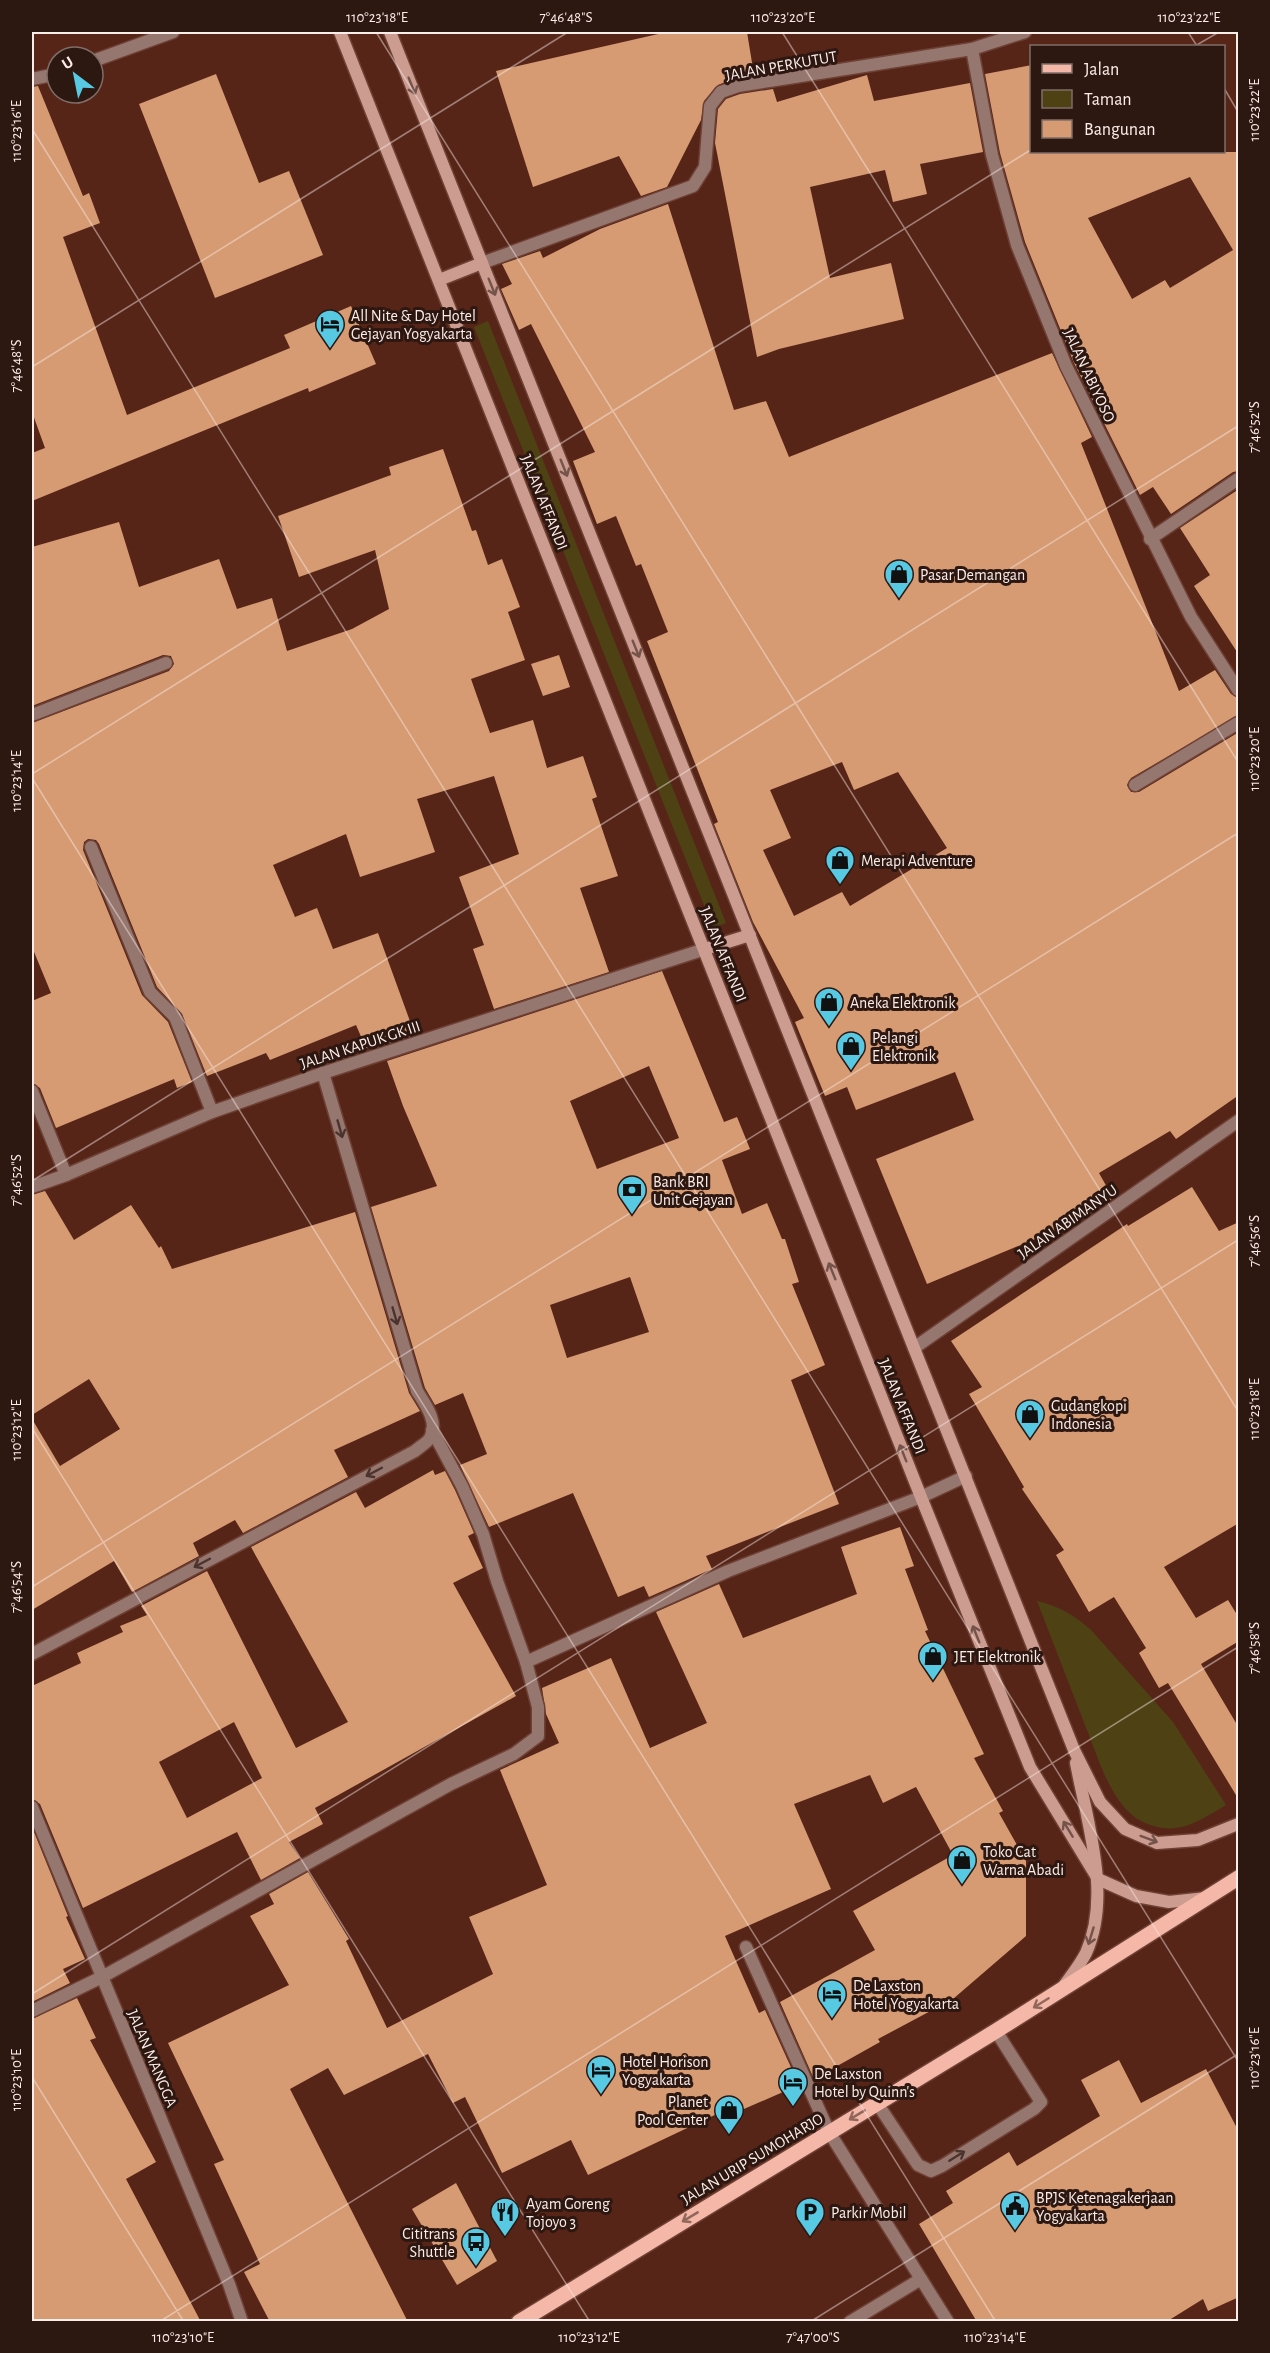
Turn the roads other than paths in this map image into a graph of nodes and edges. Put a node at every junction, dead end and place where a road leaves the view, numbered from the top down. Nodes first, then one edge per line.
1 (173, 32) edge
2 (340, 32) edge
3 (390, 32) edge
4 (1025, 32) edge
5 (972, 49) junction
6 (105, 57) edge
7 (482, 263) junction
8 (439, 280) junction
9 (1239, 480) edge
10 (1150, 539) junction
11 (166, 663) dead end
12 (1239, 690) edge
13 (32, 715) edge
14 (1239, 723) edge
15 (1135, 785) dead end
16 (91, 847) dead end
17 (750, 934) junction
18 (705, 949) junction
19 (323, 1073) junction
20 (32, 1090) edge
21 (212, 1112) junction
22 (1239, 1121) edge
23 (66, 1175) junction
24 (32, 1187) edge
25 (914, 1348) junction
26 (432, 1430) junction
27 (966, 1476) junction
28 (921, 1497) junction
29 (32, 1654) edge
30 (526, 1662) junction
31 (1074, 1750) junction
32 (32, 1808) edge
33 (1239, 1824) edge
34 (1239, 1878) edge
35 (1098, 1879) junction
36 (1207, 1898) junction
37 (746, 1947) dead end
38 (102, 1977) junction
39 (1062, 1990) junction
40 (32, 2011) edge
41 (996, 2031) junction
42 (877, 2103) junction
43 (829, 2132) junction
44 (921, 2279) junction
45 (242, 2322) edge
46 (519, 2322) edge
47 (850, 2322) edge
48 (948, 2322) edge

1 - 6 street
2 - 8 main road, JALAN AFFANDI
3 -> 7 main road, JALAN AFFANDI
4 - 5 street, JALAN PERKUTUT
5 - 7 street, JALAN PERKUTUT
5 - 10 street, JALAN ABIYOSO
7 - 8 main road
7 -> 17 main road, JALAN AFFANDI
8 - 18 main road, JALAN AFFANDI
9 - 10 street
10 - 12 street, JALAN ABIYOSO
11 - 13 street
14 - 15 street
16 - 21 street
17 - 18 main road
17 - 25 main road, JALAN AFFANDI
18 - 19 street, JALAN KAPUK GK III
28 -> 18 main road, JALAN AFFANDI
19 - 21 street, JALAN KAPUK GK III
19 -> 26 street
20 - 23 street
21 - 23 street, JALAN KAPUK GK III
22 - 25 street, JALAN ABIMANYU
23 - 24 street, JALAN KAPUK GK III
25 - 27 main road, JALAN AFFANDI
26 -> 29 street
26 - 30 street
27 - 28 street
27 - 31 main road, JALAN AFFANDI
28 - 30 street
35 -> 28 main road, JALAN AFFANDI
30 - 38 street
31 -> 33 main road
31 - 35 main road
32 - 38 street, JALAN MANGGA
34 - 36 main road, JALAN URIP SUMOHARJO
35 - 36 main road
35 -> 39 main road
36 - 39 main road, JALAN URIP SUMOHARJO
37 - 43 street
38 - 40 street
38 - 45 street, JALAN MANGGA
39 -> 41 main road, JALAN URIP SUMOHARJO
41 - 42 main road, JALAN URIP SUMOHARJO
42 -> 41 street
42 -> 43 main road, JALAN URIP SUMOHARJO
43 - 44 street
43 -> 46 main road, JALAN URIP SUMOHARJO
44 - 47 street
44 - 48 street

